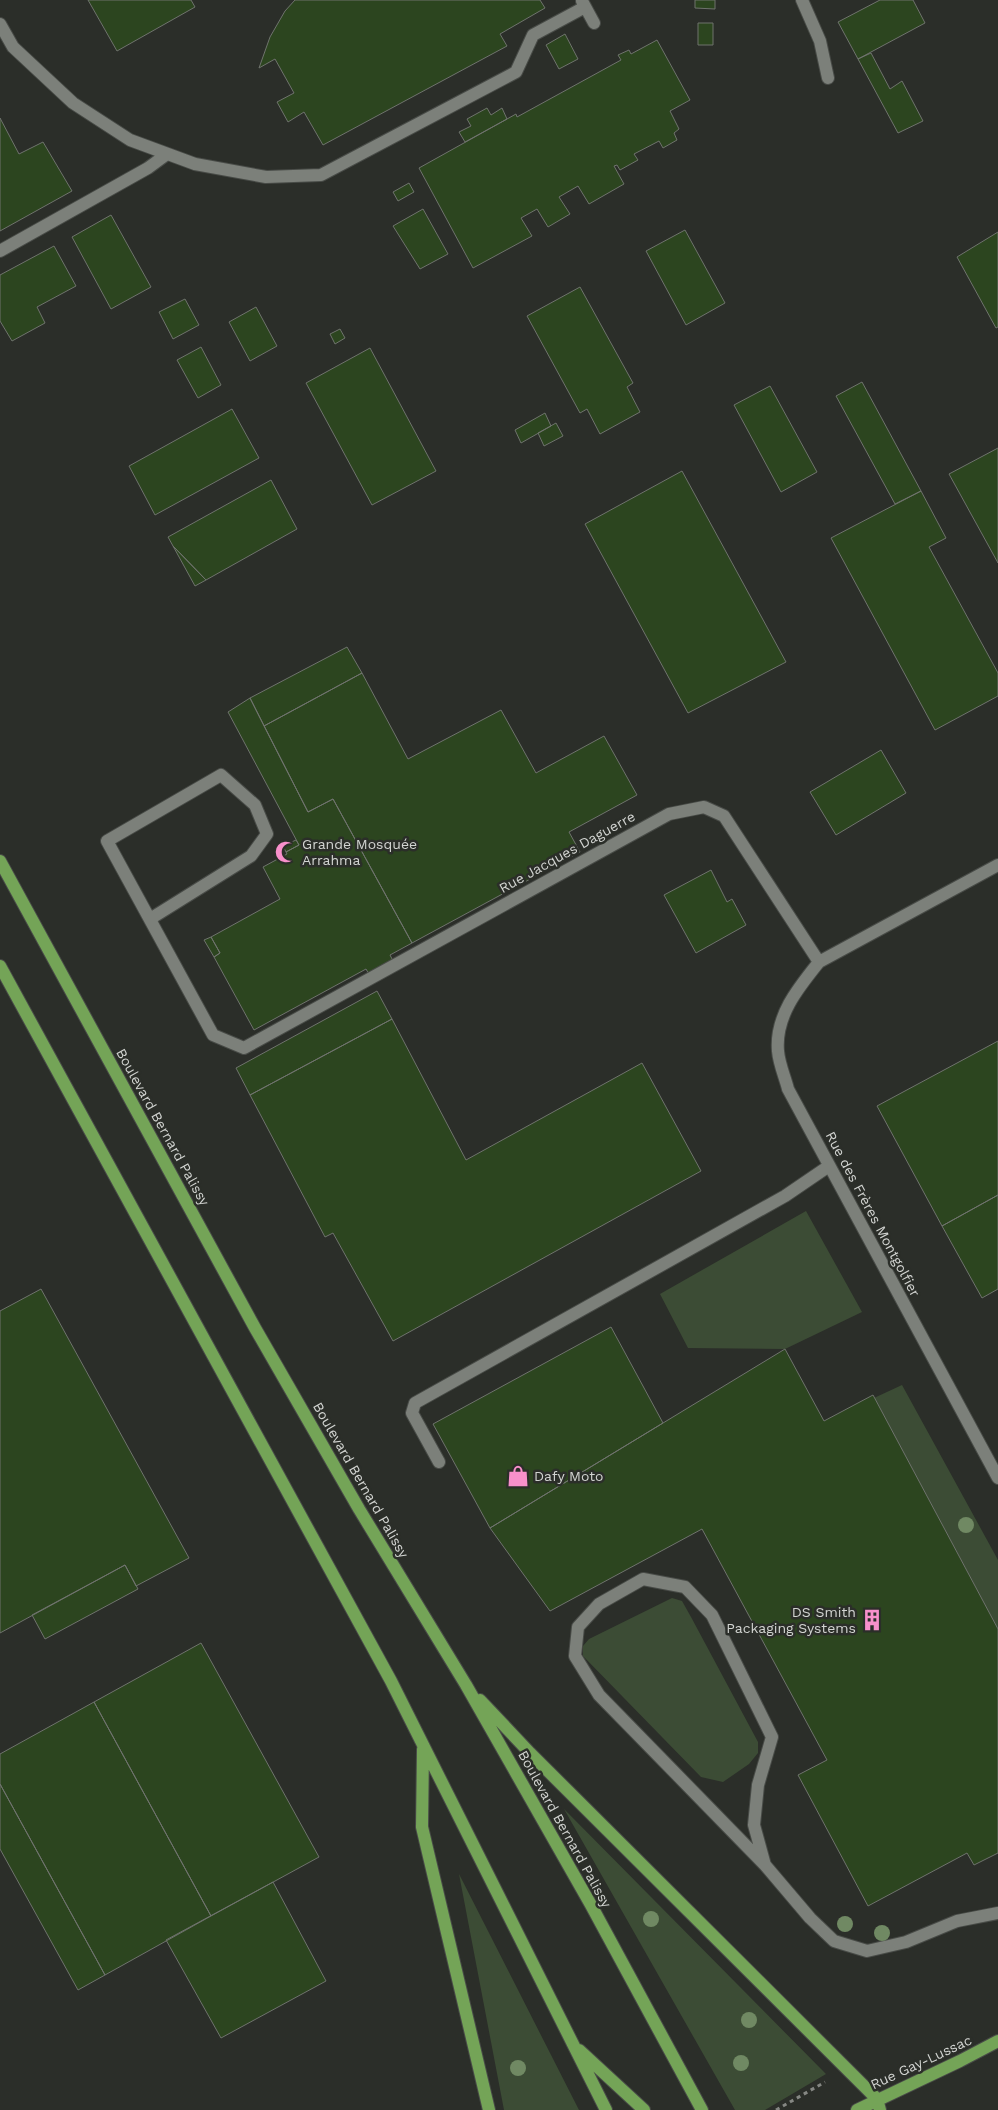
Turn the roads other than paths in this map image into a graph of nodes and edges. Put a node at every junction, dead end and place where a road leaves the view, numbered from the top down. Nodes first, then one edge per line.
1 (802, 0) edge
2 (584, 3) edge
3 (594, 23) dead end
4 (0, 24) edge
5 (828, 78) dead end
6 (167, 154) junction
7 (0, 251) edge
8 (0, 861) edge
9 (998, 865) edge
10 (150, 920) junction
11 (819, 962) junction
12 (0, 966) edge
13 (829, 1166) junction
14 (439, 1462) dead end
15 (998, 1478) edge
16 (466, 1685) junction
17 (423, 1746) junction
18 (766, 1865) junction
19 (998, 1913) edge
20 (998, 2041) edge
21 (571, 2044) junction
22 (878, 2104) edge
23 (489, 2110) edge
24 (606, 2110) edge
25 (644, 2110) edge
26 (702, 2110) edge
27 (856, 2110) edge

1 - 5 street
2 - 3 street
2 - 6 street
4 - 6 street
6 - 7 street
8 - 16 main road, Boulevard Bernard Palissy
9 - 11 street
10 - 10 street, Rue Jacques Daguerre
10 - 11 street, Rue Jacques Daguerre
11 - 13 street, Rue des Frères Montgolfier
12 - 17 main road
13 - 14 street
13 - 15 street, Rue des Frères Montgolfier
16 - 22 main road
16 - 26 main road, Boulevard Bernard Palissy
17 - 21 main road
17 - 23 main road
18 - 18 street
18 - 19 street
20 - 22 main road, Rue Gay-Lussac
21 - 24 main road
21 - 25 main road
22 - 27 main road, Rue Gay-Lussac

